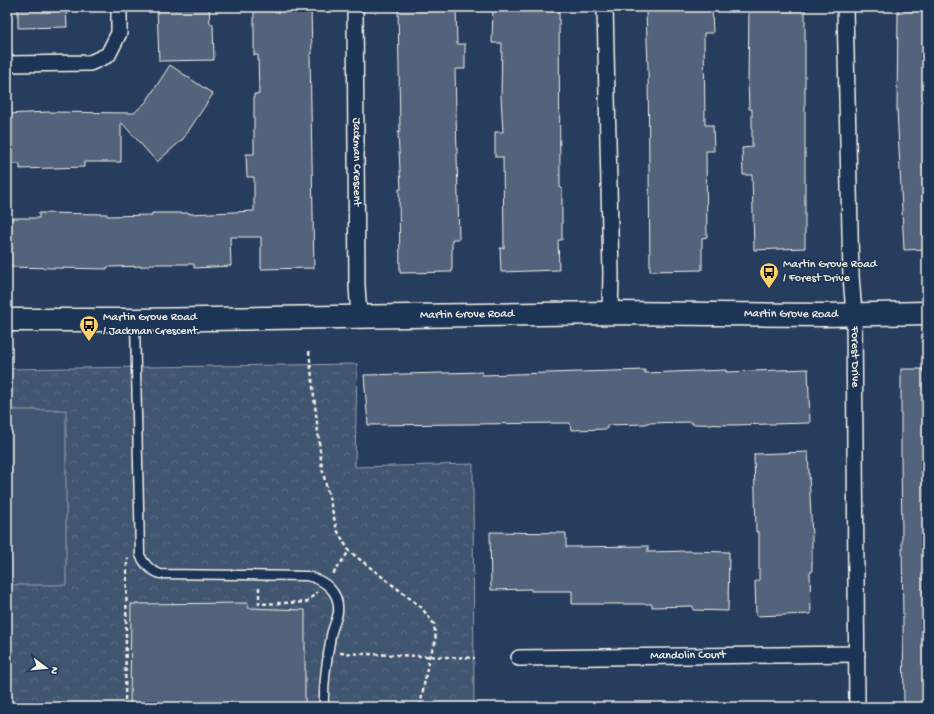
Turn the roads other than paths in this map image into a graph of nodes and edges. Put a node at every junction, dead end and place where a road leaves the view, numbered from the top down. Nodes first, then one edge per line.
1 (119, 7) edge
2 (356, 7) edge
3 (605, 7) edge
4 (844, 7) edge
5 (7, 64) edge
6 (927, 313) edge
7 (610, 314) junction
8 (854, 314) junction
9 (359, 316) junction
10 (7, 320) edge
11 (135, 320) junction
12 (857, 654) junction
13 (519, 658) dead end
14 (324, 707) edge
15 (857, 707) edge

1 - 5 street
2 - 9 street, Jackman Crescent
3 - 7 street
4 - 8 street, Forest Drive
6 - 8 street, Martin Grove Road
7 - 8 street, Martin Grove Road
7 - 9 street, Martin Grove Road
8 - 12 street, Forest Drive
9 - 11 street, Martin Grove Road
10 - 11 street, Martin Grove Road
11 - 14 lane
12 - 13 street, Mandolin Court
12 - 15 street, Forest Drive

